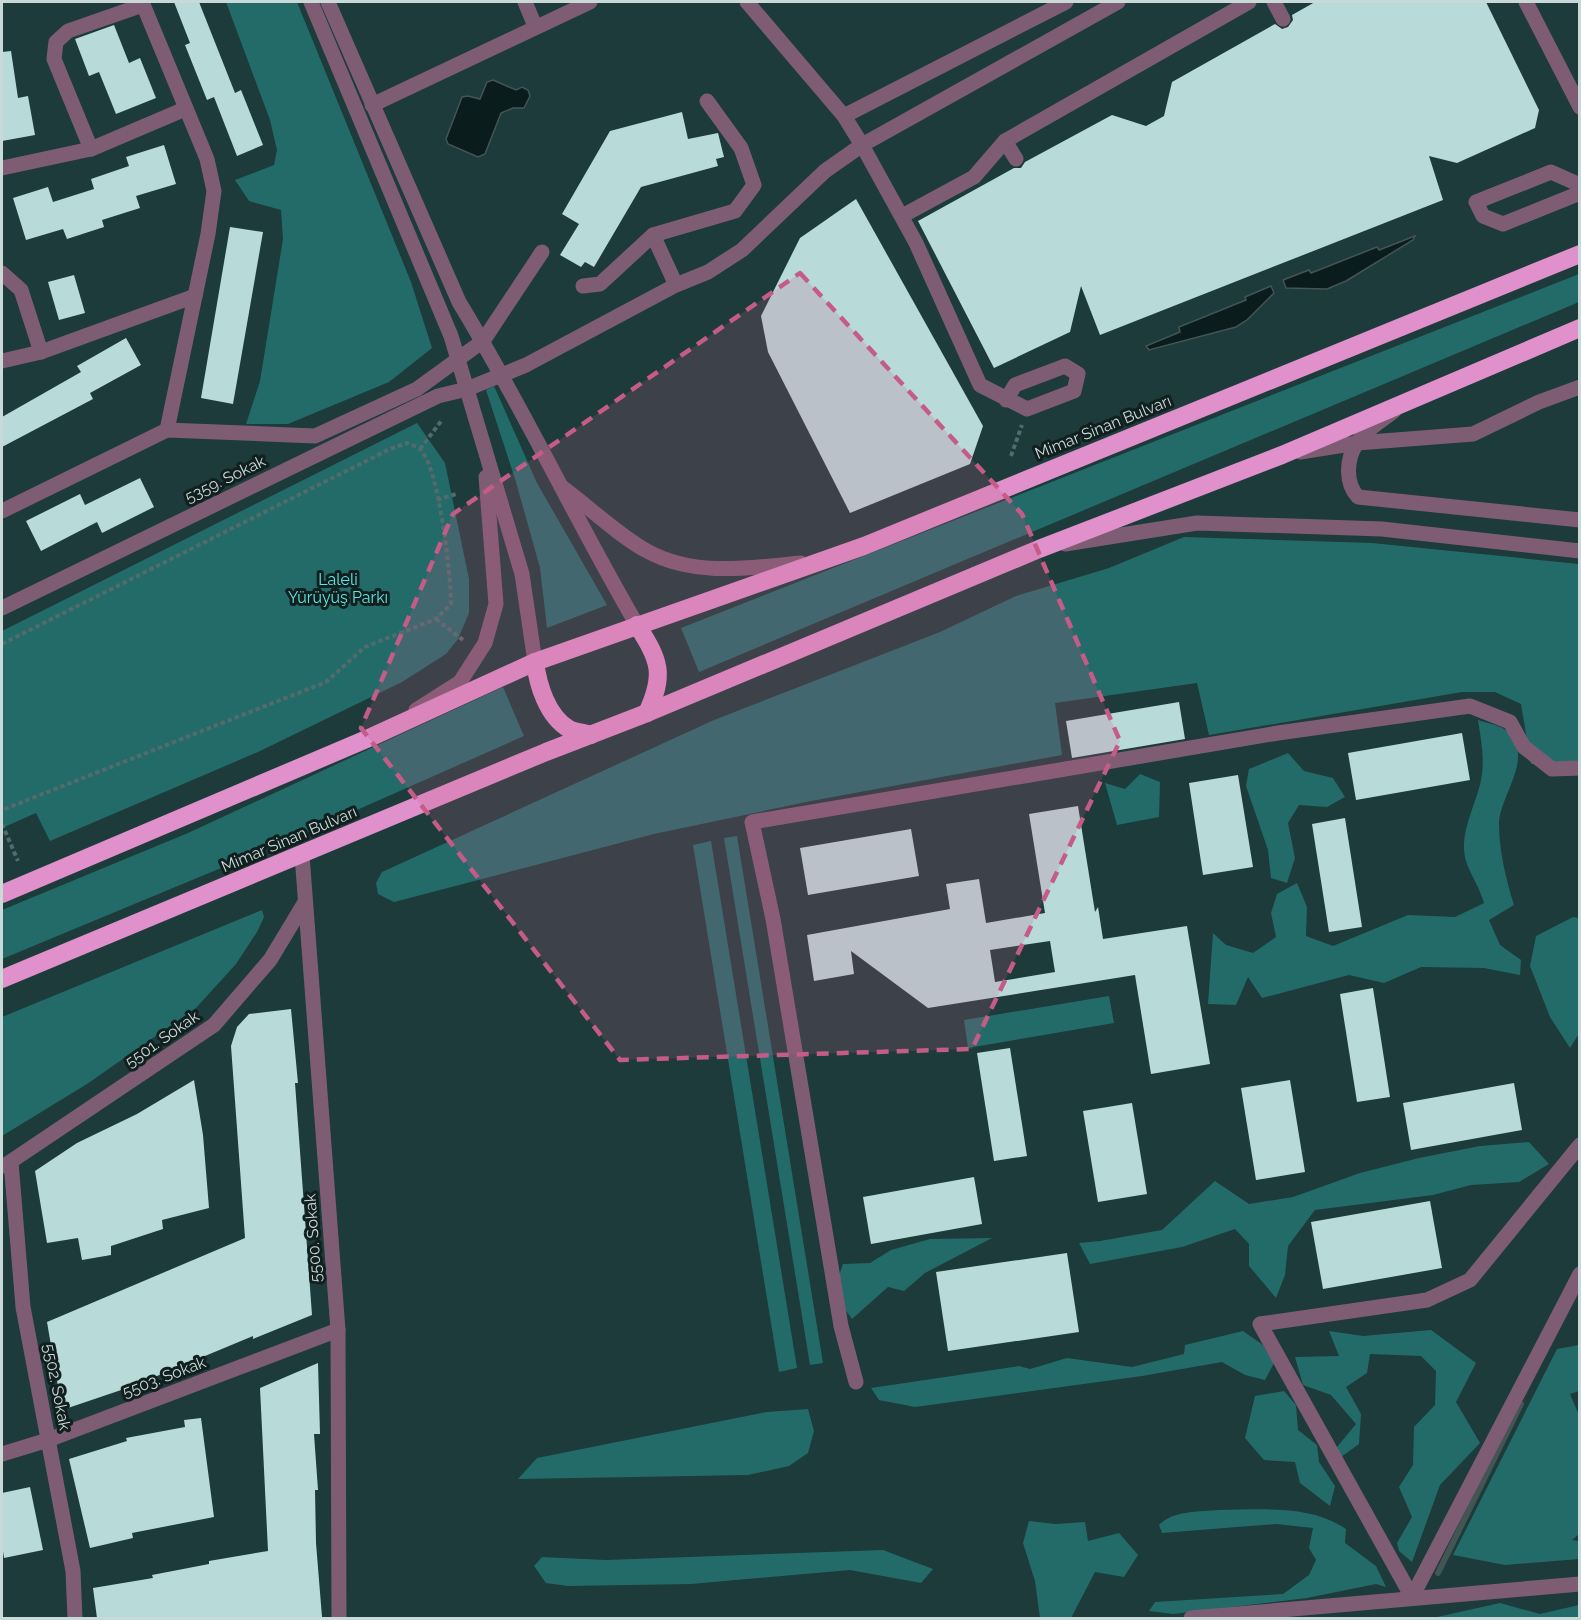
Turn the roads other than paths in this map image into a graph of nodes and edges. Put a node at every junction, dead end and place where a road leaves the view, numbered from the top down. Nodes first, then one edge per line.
1 (311, 2) edge
2 (328, 2) edge
3 (525, 2) edge
4 (590, 2) edge
5 (747, 2) edge
6 (1066, 2) edge
7 (1118, 2) edge
8 (1249, 2) edge
9 (1274, 2) edge
10 (1526, 2) edge
11 (142, 3) edge
12 (1283, 20) dead end
13 (535, 26) junction
14 (707, 101) dead end
15 (372, 105) junction
16 (1580, 107) edge
17 (185, 109) junction
18 (844, 116) junction
19 (1005, 141) junction
20 (862, 145) junction
21 (91, 149) junction
22 (1016, 159) dead end
23 (2, 168) edge
24 (1580, 185) edge
25 (1580, 193) edge
26 (902, 216) junction
27 (653, 235) junction
28 (542, 252) dead end
29 (1580, 254) edge
30 (2, 273) edge
31 (676, 285) junction
32 (583, 286) dead end
33 (195, 296) junction
34 (1580, 328) edge
35 (1580, 336) edge
36 (483, 342) junction
37 (41, 352) junction
38 (1516, 357) junction
39 (458, 358) junction
40 (2, 361) edge
41 (500, 375) junction
42 (1580, 387) edge
43 (467, 389) junction
44 (1006, 400) junction
45 (1404, 402) junction
46 (167, 430) junction
47 (1357, 443) junction
48 (484, 450) junction
49 (1282, 455) junction
50 (557, 483) junction
51 (2, 511) edge
52 (1580, 520) edge
53 (1039, 549) junction
54 (1580, 551) edge
55 (822, 561) junction
56 (2, 608) edge
57 (637, 625) junction
58 (535, 662) junction
59 (647, 713) junction
60 (591, 735) junction
61 (369, 738) junction
62 (1580, 768) edge
63 (302, 855) junction
64 (2, 894) edge
65 (304, 902) junction
66 (2, 979) edge
67 (1580, 1145) edge
68 (6, 1164) edge
69 (1580, 1274) edge
70 (338, 1330) junction
71 (856, 1382) dead end
72 (48, 1440) junction
73 (2, 1454) edge
74 (1580, 1584) edge
75 (1413, 1597) junction
76 (75, 1618) edge
77 (339, 1618) edge
78 (1191, 1618) edge

1 - 39 street
2 - 15 street
3 - 13 street
4 - 13 street
5 - 18 street
6 - 18 street
7 - 20 street, 5359. Sokak
8 - 19 street
9 - 12 street
10 - 16 street
11 - 17 street
11 - 21 street
13 - 15 street
14 - 27 street
15 - 36 street
17 - 21 street
17 - 33 street
18 - 20 street
19 - 22 street
19 - 26 street
20 - 26 street
20 - 31 street, 5359. Sokak
21 - 23 street
24 - 25 street
26 - 44 street
27 - 31 street
27 - 32 street
28 - 36 street
29 - 55 highway, Mimar Sinan Bulvarı
30 - 37 street
31 - 41 street, 5359. Sokak
33 - 37 street
33 - 46 street
34 - 38 highway
35 - 38 highway
36 - 39 street
36 - 41 street
37 - 40 street
38 - 45 highway
39 - 43 street
39 - 46 street
41 - 43 street, 5359. Sokak
41 - 50 street
42 - 47 street
43 - 48 street
43 - 56 street, 5359. Sokak
44 - 44 street
45 - 47 street
45 - 49 highway
46 - 51 street
47 - 49 street
47 - 52 street
48 - 58 street
48 - 61 street
49 - 53 highway
50 - 55 street
50 - 57 street
53 - 54 street
53 - 59 highway
55 - 57 highway, Mimar Sinan Bulvarı
57 - 58 highway
57 - 59 highway
58 - 60 highway
58 - 61 highway
59 - 60 highway
60 - 63 highway, Mimar Sinan Bulvarı
61 - 64 highway
62 - 71 street
63 - 65 street, 5500. Sokak
63 - 66 highway, Mimar Sinan Bulvarı
65 - 68 street, 5501. Sokak
65 - 70 street, 5500. Sokak
67 - 75 street
68 - 72 street, 5502. Sokak
69 - 75 street
70 - 72 street, 5503. Sokak
70 - 77 street, 5500. Sokak
72 - 73 street, 5503. Sokak
72 - 76 street, 5502. Sokak
74 - 75 street
75 - 78 street

